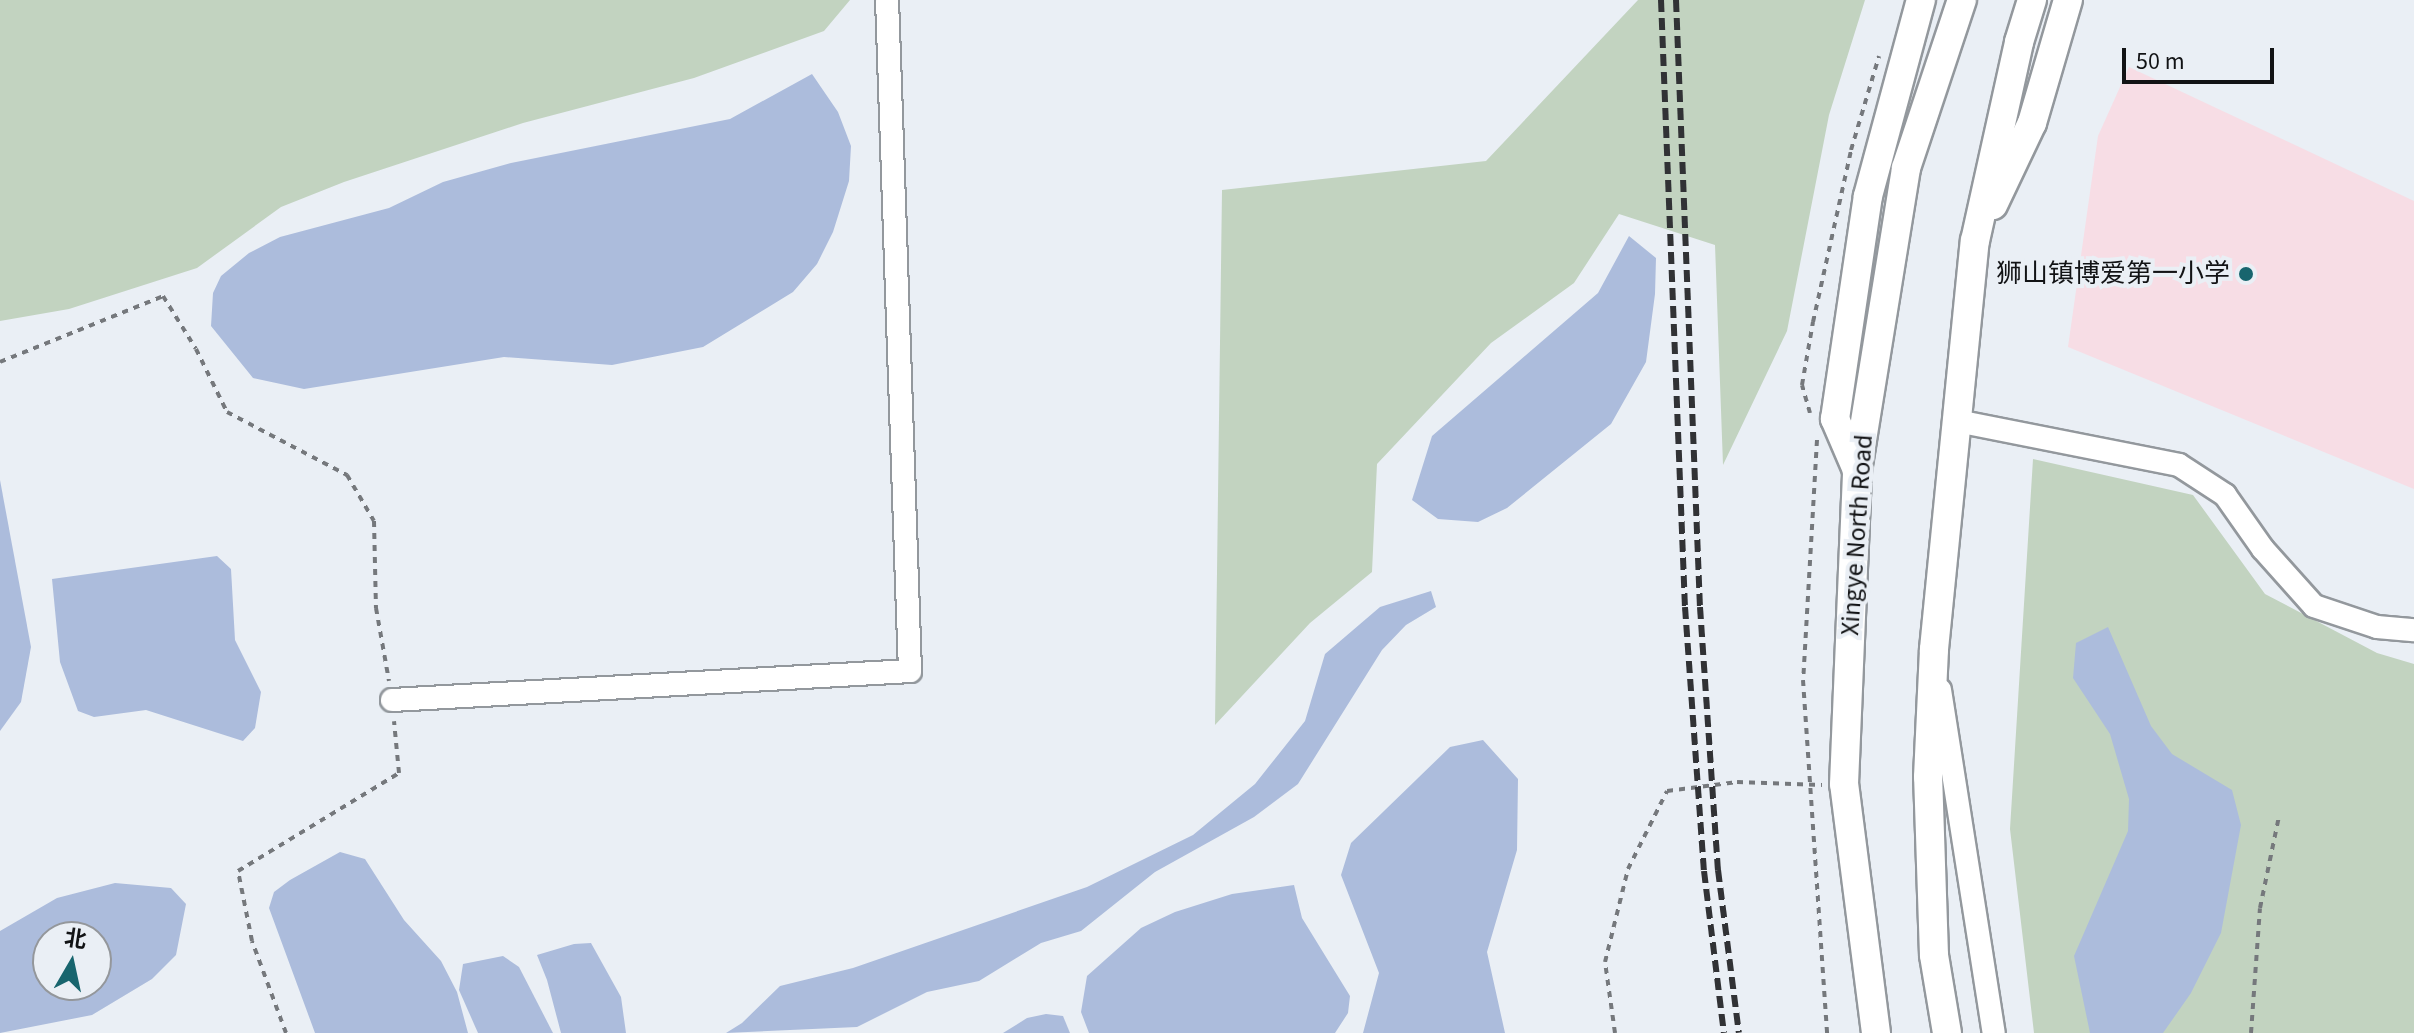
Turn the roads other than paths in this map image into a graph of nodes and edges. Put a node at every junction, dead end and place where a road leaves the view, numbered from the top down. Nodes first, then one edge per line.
1 (887, 0) edge
2 (1921, 0) edge
3 (1962, 0) edge
4 (2032, 0) edge
5 (2068, 0) edge
6 (1975, 241) junction
7 (1957, 421) junction
8 (1857, 471) junction
9 (2414, 630) edge
10 (1934, 649) junction
11 (392, 700) road end
12 (1876, 1033) edge
13 (1947, 1033) edge
14 (1994, 1033) edge

1 - 11 street
2 - 8 main road
3 - 8 main road, Xingye North Road
4 - 6 main road
5 - 6 main road
6 - 7 main road
7 - 9 street
7 - 10 main road
8 - 12 main road, Xingye North Road
10 - 13 main road
10 - 14 street

